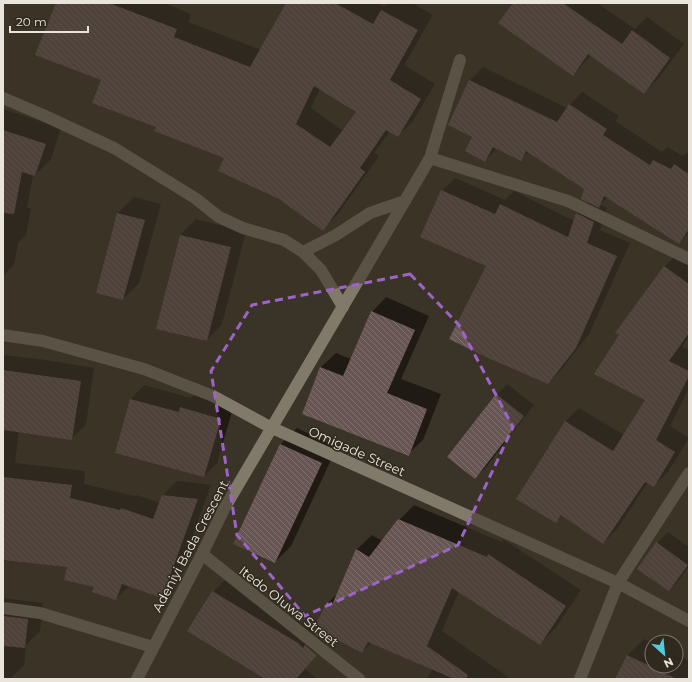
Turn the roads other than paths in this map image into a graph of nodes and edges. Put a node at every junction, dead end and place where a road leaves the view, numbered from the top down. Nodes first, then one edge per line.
1 (460, 60) dead end
2 (3, 98) edge
3 (430, 158) junction
4 (404, 201) junction
5 (303, 252) junction
6 (689, 259) edge
7 (343, 307) junction
8 (3, 335) edge
9 (270, 427) junction
10 (689, 473) edge
11 (202, 554) junction
12 (618, 583) junction
13 (3, 608) edge
14 (689, 622) edge
15 (153, 647) junction
16 (137, 679) edge
17 (359, 679) edge
18 (580, 679) edge

1 - 3 street, Adeniyi Bada Crescent
2 - 5 street
3 - 4 street, Adeniyi Bada Crescent
3 - 6 street
4 - 5 street
4 - 7 street, Adeniyi Bada Crescent
5 - 7 street
7 - 9 street, Adeniyi Bada Crescent
8 - 9 street, Omigade Street
9 - 11 street, Adeniyi Bada Crescent
9 - 12 street, Omigade Street
10 - 12 street
11 - 15 street, Adeniyi Bada Crescent
11 - 17 street, Itedo Oluwa Street
12 - 14 street, Omigade Street
12 - 18 street
13 - 15 street
15 - 16 street, Adeniyi Bada Crescent

